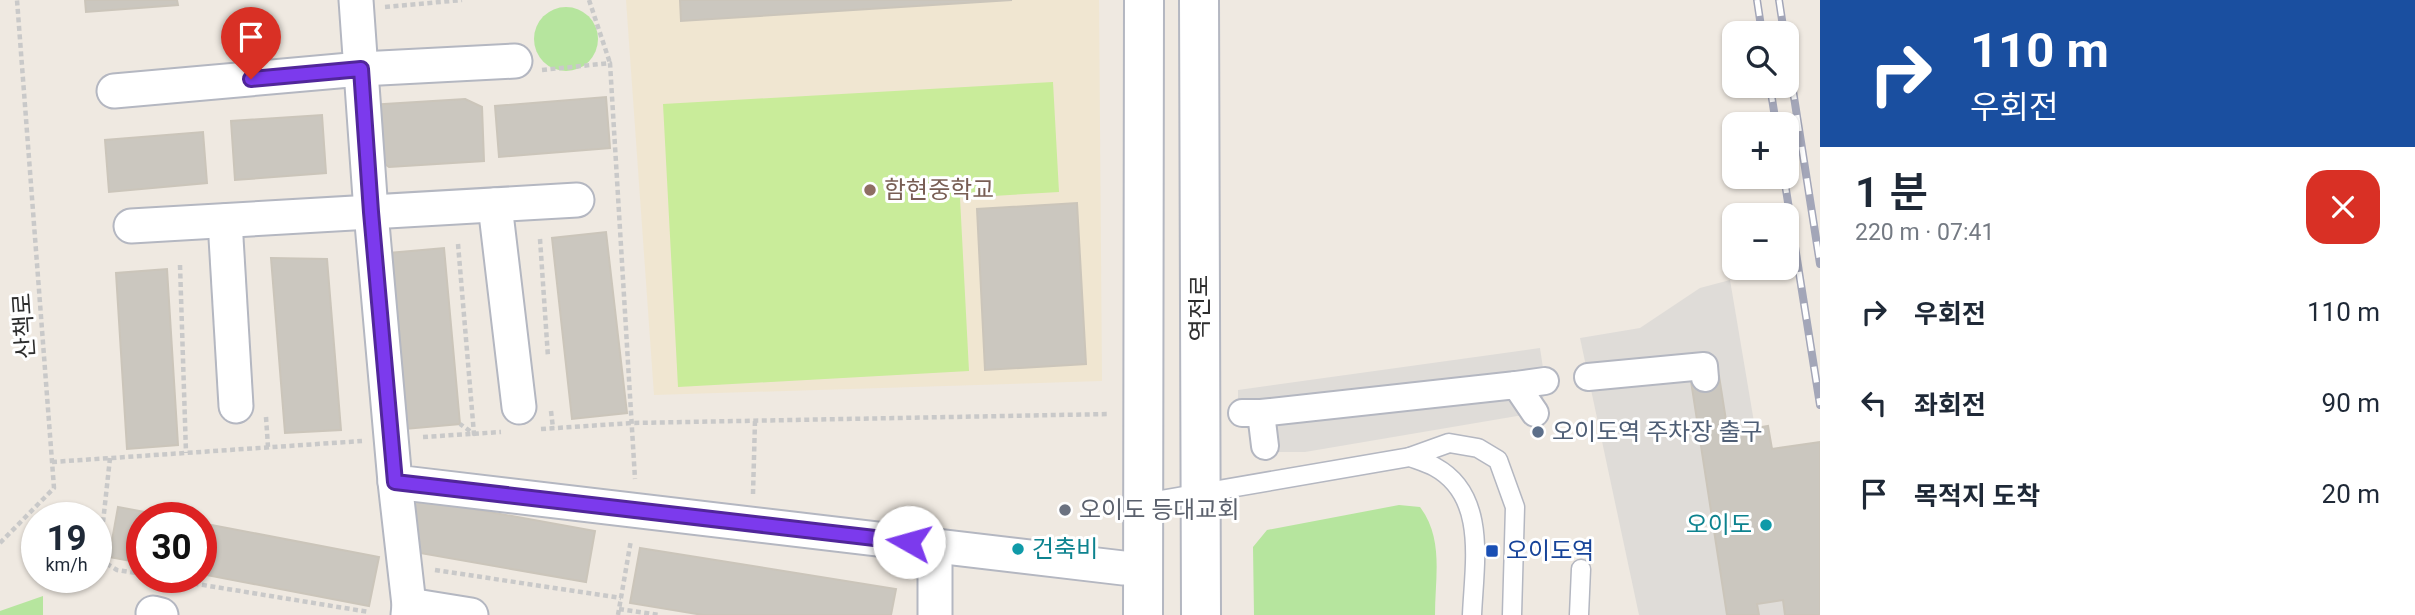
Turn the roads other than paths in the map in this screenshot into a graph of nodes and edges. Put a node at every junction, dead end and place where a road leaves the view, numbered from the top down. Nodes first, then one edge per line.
1 (1144, 0) edge
2 (1199, 0) edge
3 (368, 4) edge
4 (515, 61) dead end
5 (361, 69) junction
6 (114, 92) dead end
7 (576, 201) dead end
8 (495, 205) junction
9 (371, 212) junction
10 (225, 221) junction
11 (131, 226) dead end
12 (1588, 377) dead end
13 (1705, 379) dead end
14 (1545, 381) dead end
15 (1516, 385) junction
16 (236, 406) dead end
17 (1535, 413) dead end
18 (531, 417) road end
19 (1265, 446) dead end
20 (1410, 457) junction
21 (395, 482) junction
22 (1202, 492) junction
23 (1143, 503) junction
24 (935, 545) junction
25 (1143, 568) junction
26 (1581, 569) dead end
27 (409, 610) edge
28 (471, 615) edge
29 (935, 615) edge
30 (1143, 615) edge
31 (1201, 615) edge
32 (1472, 615) edge
33 (1512, 615) edge
34 (1579, 615) edge

1 - 23 main road
2 - 22 main road, 역전로
3 - 5 street
4 - 5 street
5 - 6 street
5 - 9 street
7 - 8 street
8 - 9 street
8 - 18 street
9 - 10 street
9 - 21 street
10 - 11 street
10 - 16 street
12 - 13 street
14 - 15 street
15 - 17 street
15 - 19 street
20 - 22 lane
20 - 32 lane
20 - 33 lane
21 - 24 street
21 - 27 street
22 - 23 lane
22 - 31 main road, 역전로
23 - 25 main road
24 - 25 street
24 - 29 street
25 - 30 main road
26 - 34 lane
27 - 28 street

